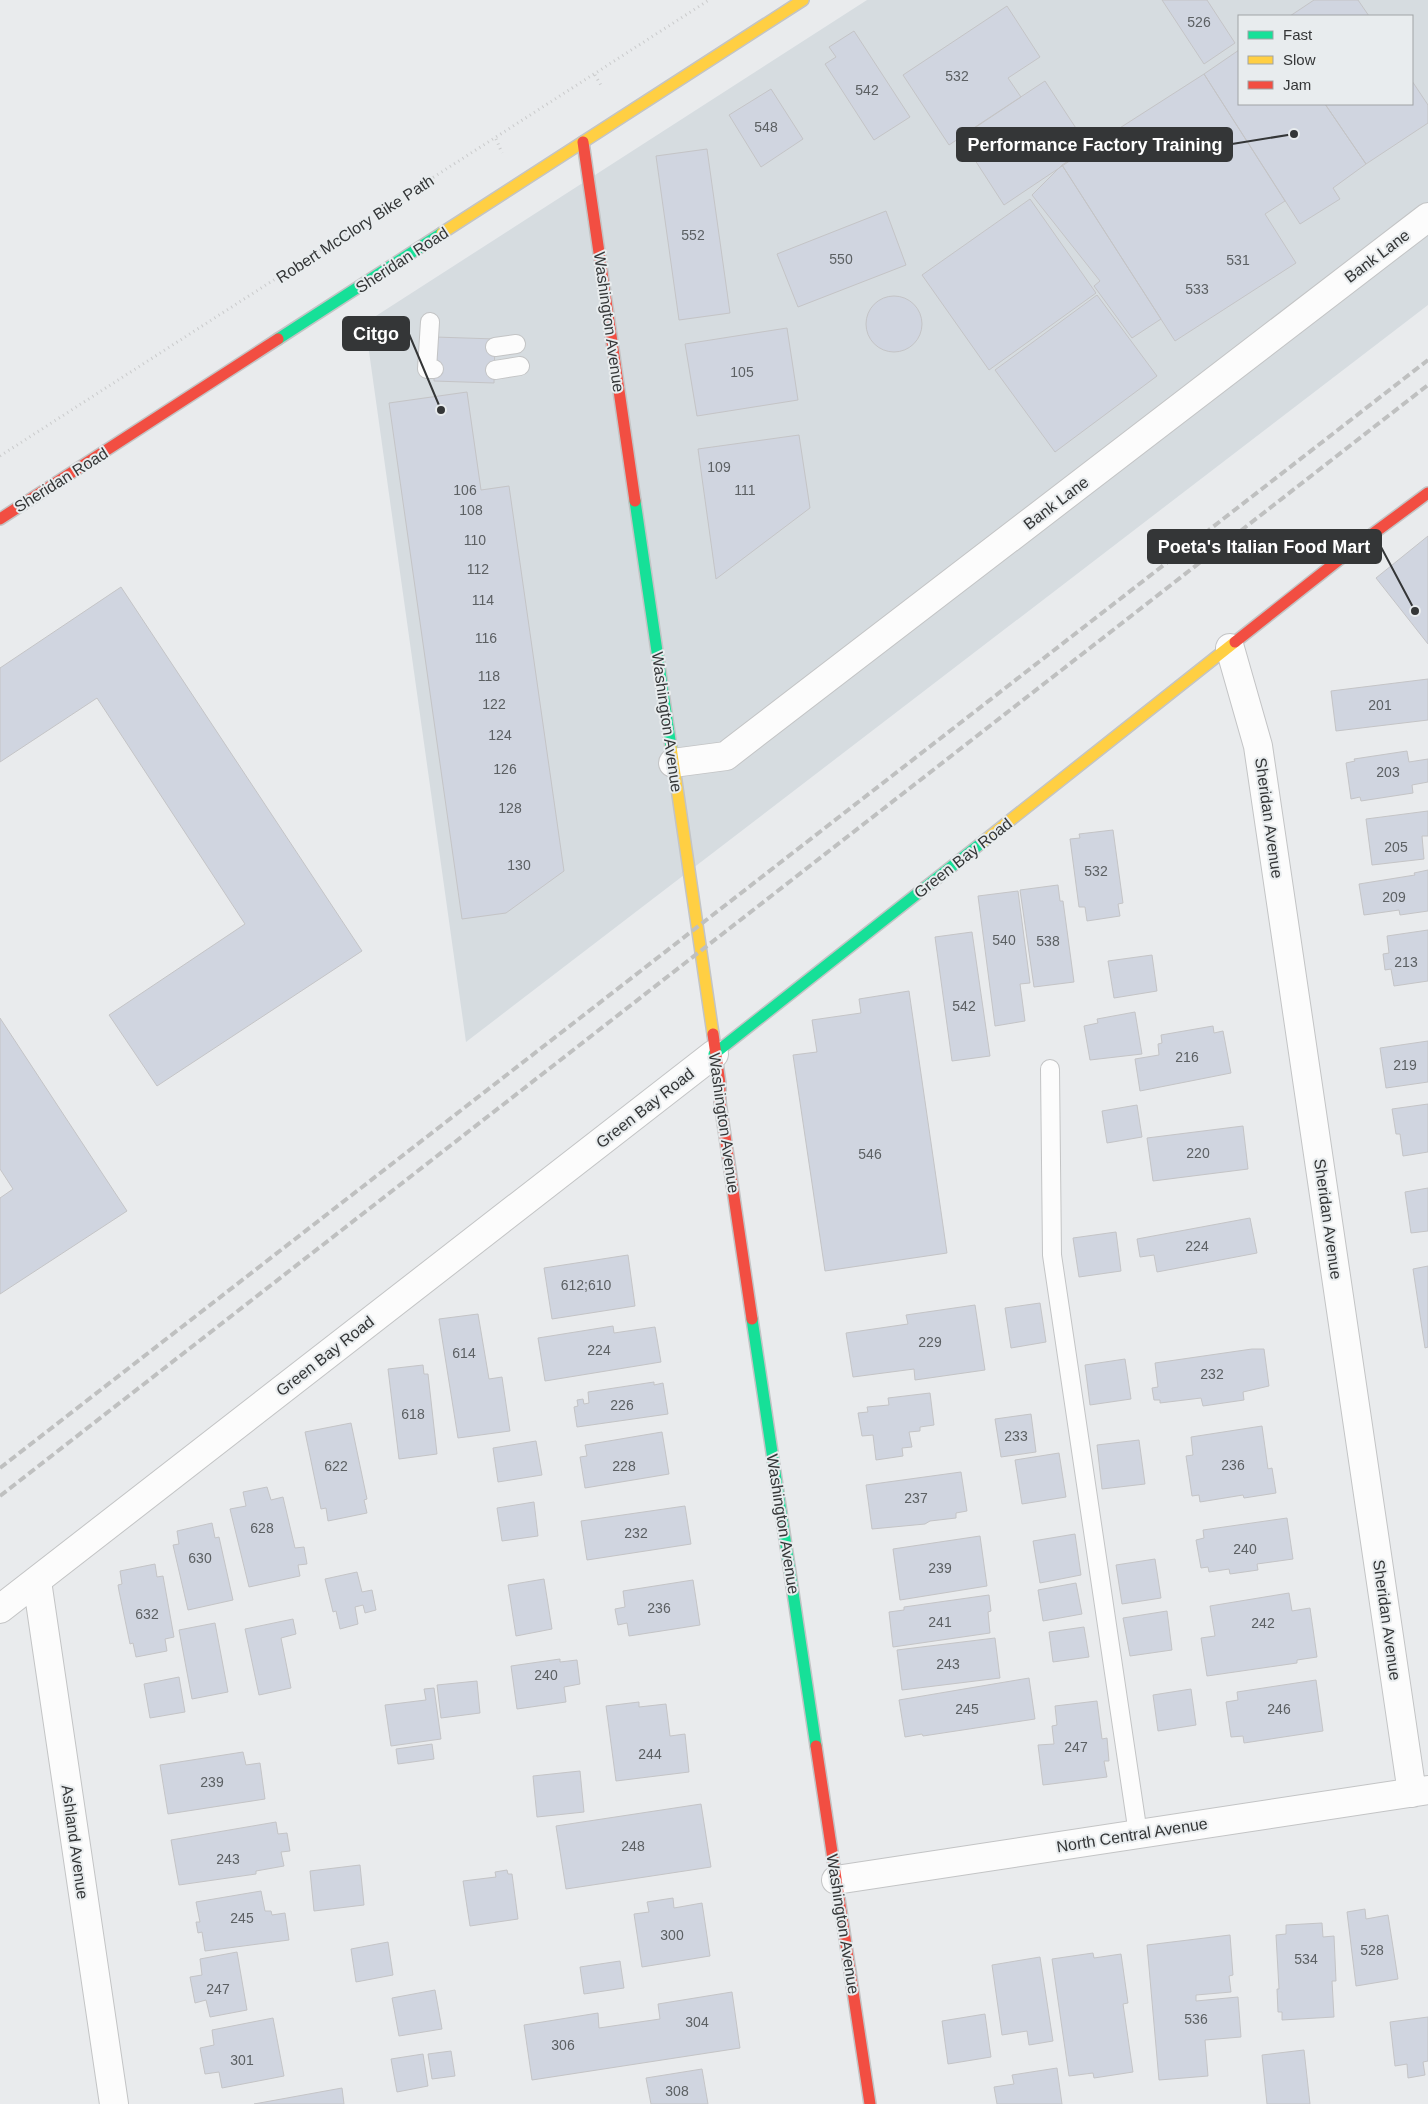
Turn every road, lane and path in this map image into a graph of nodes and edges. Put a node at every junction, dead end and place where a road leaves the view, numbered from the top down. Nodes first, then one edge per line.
1 (709, 0) edge
2 (803, 0) edge
3 (595, 75) junction
4 (602, 87) dead end
5 (496, 139) junction
6 (583, 142) junction
7 (502, 153) dead end
8 (1428, 217) edge
9 (430, 322) dead end
10 (516, 344) dead end
11 (496, 347) dead end
12 (520, 366) dead end
13 (434, 369) dead end
14 (495, 370) dead end
15 (0, 456) edge
16 (1428, 492) edge
17 (0, 519) edge
18 (1230, 648) junction
19 (673, 763) junction
20 (714, 1054) junction
21 (1050, 1069) dead end
22 (37, 1580) junction
23 (0, 1609) edge
24 (1420, 1791) edge
25 (1138, 1834) junction
26 (836, 1880) junction
27 (114, 2104) edge
28 (870, 2104) edge

1 - 3 path, Robert McClory Bike Path
2 - 6 street, Sheridan Road
3 - 4 path
3 - 5 path, Robert McClory Bike Path
5 - 7 path
5 - 15 path, Robert McClory Bike Path
6 - 17 street, Sheridan Road
6 - 19 street, Washington Avenue
8 - 19 street, Bank Lane
9 - 13 lane
10 - 11 lane
12 - 14 lane
16 - 18 street, Green Bay Road
18 - 20 street, Green Bay Road
18 - 24 street, Sheridan Avenue
19 - 20 street, Washington Avenue
20 - 22 street, Green Bay Road
20 - 26 street, Washington Avenue
21 - 25 lane
22 - 23 street, Green Bay Road
22 - 27 street, Ashland Avenue
24 - 25 street, North Central Avenue
25 - 26 street, North Central Avenue
26 - 28 street, Washington Avenue

